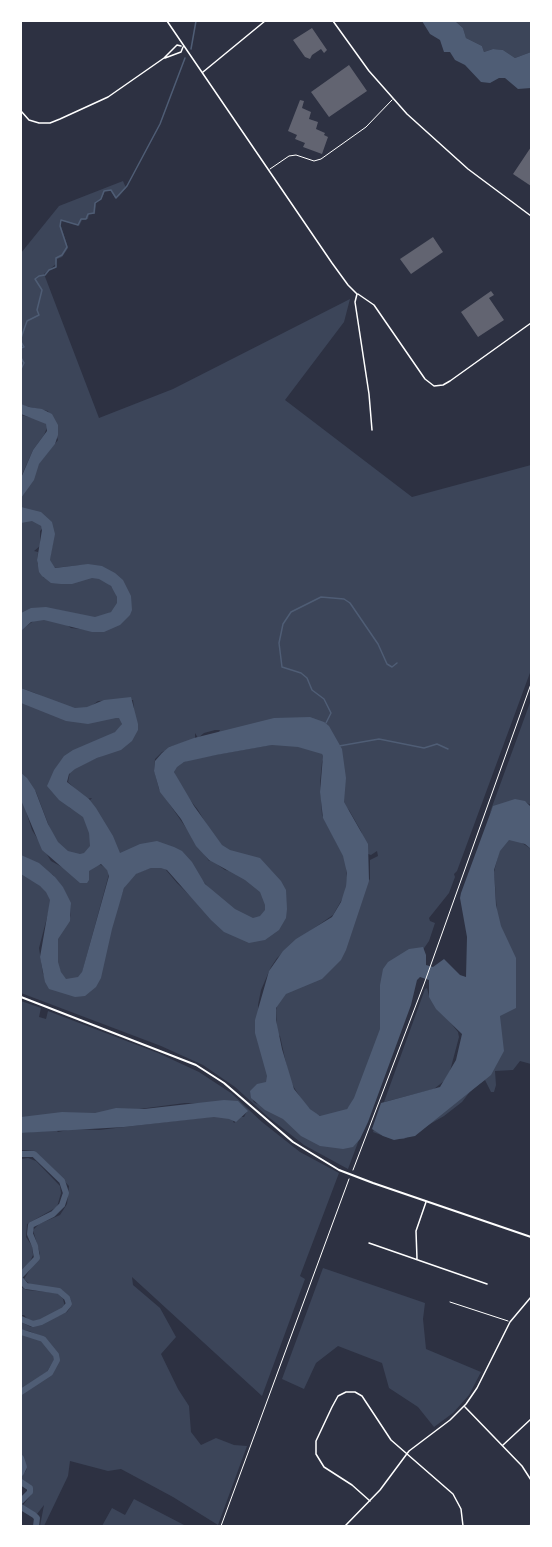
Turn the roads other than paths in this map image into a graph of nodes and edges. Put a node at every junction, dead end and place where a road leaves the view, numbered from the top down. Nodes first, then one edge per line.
1 (167, 21) edge
2 (265, 21) edge
3 (333, 21) edge
4 (183, 46) junction
5 (164, 58) junction
6 (202, 72) junction
7 (393, 99) junction
8 (21, 111) edge
9 (268, 170) junction
10 (531, 216) edge
11 (357, 294) junction
12 (531, 323) edge
13 (372, 430) dead end
14 (21, 997) edge
15 (426, 1201) junction
16 (531, 1237) edge
17 (369, 1243) dead end
18 (417, 1260) junction
19 (487, 1284) dead end
20 (531, 1297) edge
21 (450, 1302) dead end
22 (510, 1322) junction
23 (464, 1407) junction
24 (531, 1419) edge
25 (502, 1445) junction
26 (406, 1454) junction
27 (531, 1480) edge
28 (370, 1501) junction
29 (345, 1526) edge
30 (463, 1526) edge

1 - 4 street
2 - 6 street
3 - 7 street
4 - 5 street
4 - 5 street
4 - 6 street
5 - 8 street
6 - 9 street
7 - 9 lane
7 - 10 street
9 - 11 street
11 - 12 street
11 - 13 street
14 - 15 main road
15 - 16 main road
15 - 18 street
17 - 18 street
18 - 19 street
20 - 22 street
21 - 22 lane
22 - 23 street
23 - 25 street
23 - 26 street
24 - 25 street
25 - 27 street
26 - 28 street
26 - 28 street
26 - 30 street
28 - 29 street

